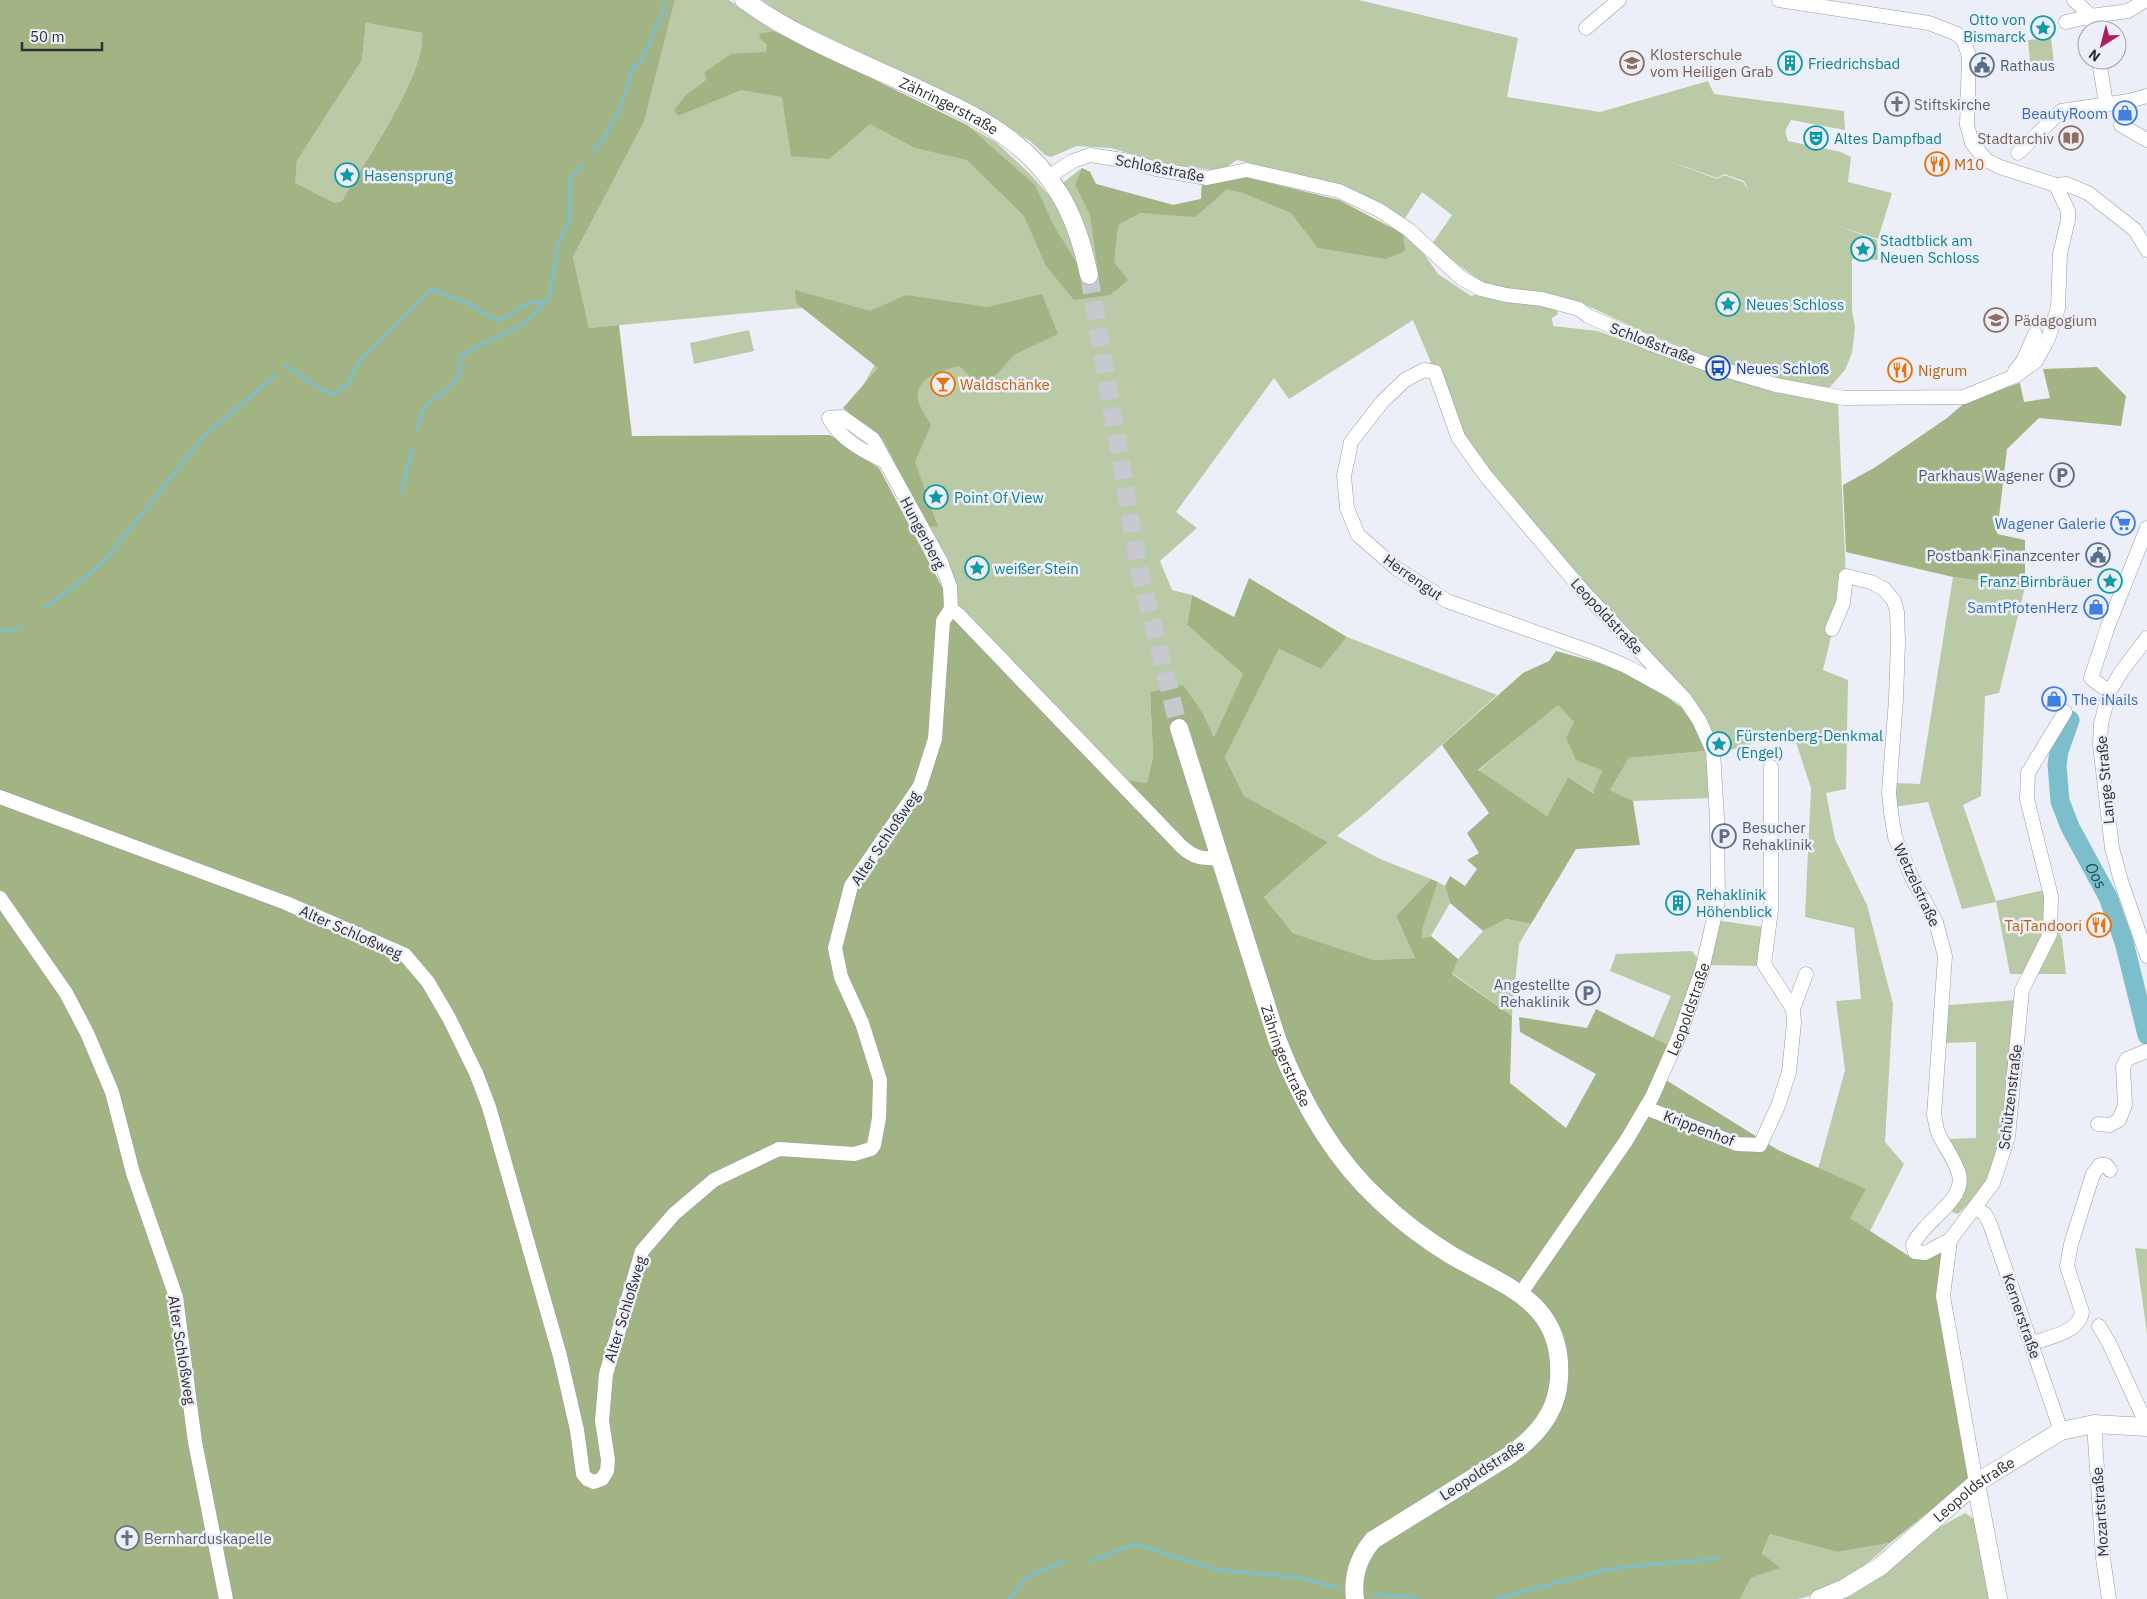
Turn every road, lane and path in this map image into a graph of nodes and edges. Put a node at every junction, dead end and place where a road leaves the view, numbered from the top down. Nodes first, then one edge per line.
1 (744, 0) edge
2 (1619, 0) edge
3 (1778, 0) edge
4 (2074, 0) edge
5 (2146, 0) edge
6 (1824, 3) edge
7 (2090, 20) edge
8 (2101, 20) edge
9 (2066, 22) dead end
10 (2077, 22) edge
11 (1586, 28) dead end
12 (2101, 70) edge
13 (2147, 96) edge
14 (2106, 104) junction
15 (2121, 125) dead end
16 (2147, 140) edge
17 (2018, 153) dead end
18 (1048, 177) junction
19 (2057, 188) junction
20 (2147, 250) edge
21 (1089, 275) tunnel mouth
22 (2036, 334) dead end
23 (1424, 370) joint
24 (2008, 379) junction
25 (884, 461) dead end
26 (2147, 528) edge
27 (951, 609) junction
28 (1832, 629) dead end
29 (2147, 638) edge
30 (2109, 692) junction
31 (1684, 698) junction
32 (2065, 712) dead end
33 (1179, 728) tunnel mouth
34 (1771, 767) dead end
35 (0, 796) edge
36 (1219, 858) junction
37 (0, 898) edge
38 (2147, 956) edge
39 (1806, 974) dead end
40 (1793, 1009) junction
41 (2143, 1052) edge
42 (1646, 1108) junction
43 (2098, 1124) dead end
44 (2110, 1170) dead end
45 (1975, 1208) junction
46 (1950, 1240) junction
47 (1522, 1293) junction
48 (2099, 1326) dead end
49 (2032, 1343) junction
50 (2094, 1424) junction
51 (2147, 1426) edge
52 (2061, 1431) junction
53 (1976, 1483) junction
54 (226, 1599) edge
55 (1355, 1599) edge
56 (1819, 1599) edge
57 (1998, 1599) edge
58 (2109, 1599) edge

1 - 18 main road, Zähringerstraße
2 - 11 street
3 - 6 street
4 - 7 street
5 - 8 street
6 - 19 street
9 - 10 street
12 - 14 street
13 - 14 street
14 - 17 street
15 - 16 street
18 - 21 main road, Zähringerstraße
18 - 24 street, Schloßstraße
19 - 20 street
19 - 24 street, Schloßstraße
22 - 24 street
23 - 31 street, Leopoldstraße
23 - 31 street, Herrengut
25 - 27 street, Hungerberg
26 - 30 street
27 - 35 street, Alter Schloßweg
27 - 36 street
28 - 46 street, Wetzelstraße
29 - 30 street, Lange Straße
30 - 38 street, Lange Straße
31 - 42 street, Leopoldstraße
32 - 45 street, Schützenstraße
33 - 36 main road, Zähringerstraße
34 - 40 street
36 - 47 main road, Zähringerstraße
37 - 54 street, Alter Schloßweg
39 - 40 street, Krippenhof
40 - 42 street, Krippenhof
41 - 43 street
42 - 47 street, Leopoldstraße
44 - 49 street
45 - 46 street, Schützenstraße
45 - 49 street, Kernerstraße
46 - 53 street
47 - 55 main road, Leopoldstraße
48 - 51 street
49 - 52 street, Kernerstraße
50 - 51 main road, Leopoldstraße
50 - 52 main road, Leopoldstraße
50 - 58 street, Mozartstraße
52 - 53 main road, Leopoldstraße
53 - 56 main road, Leopoldstraße
53 - 57 main road

